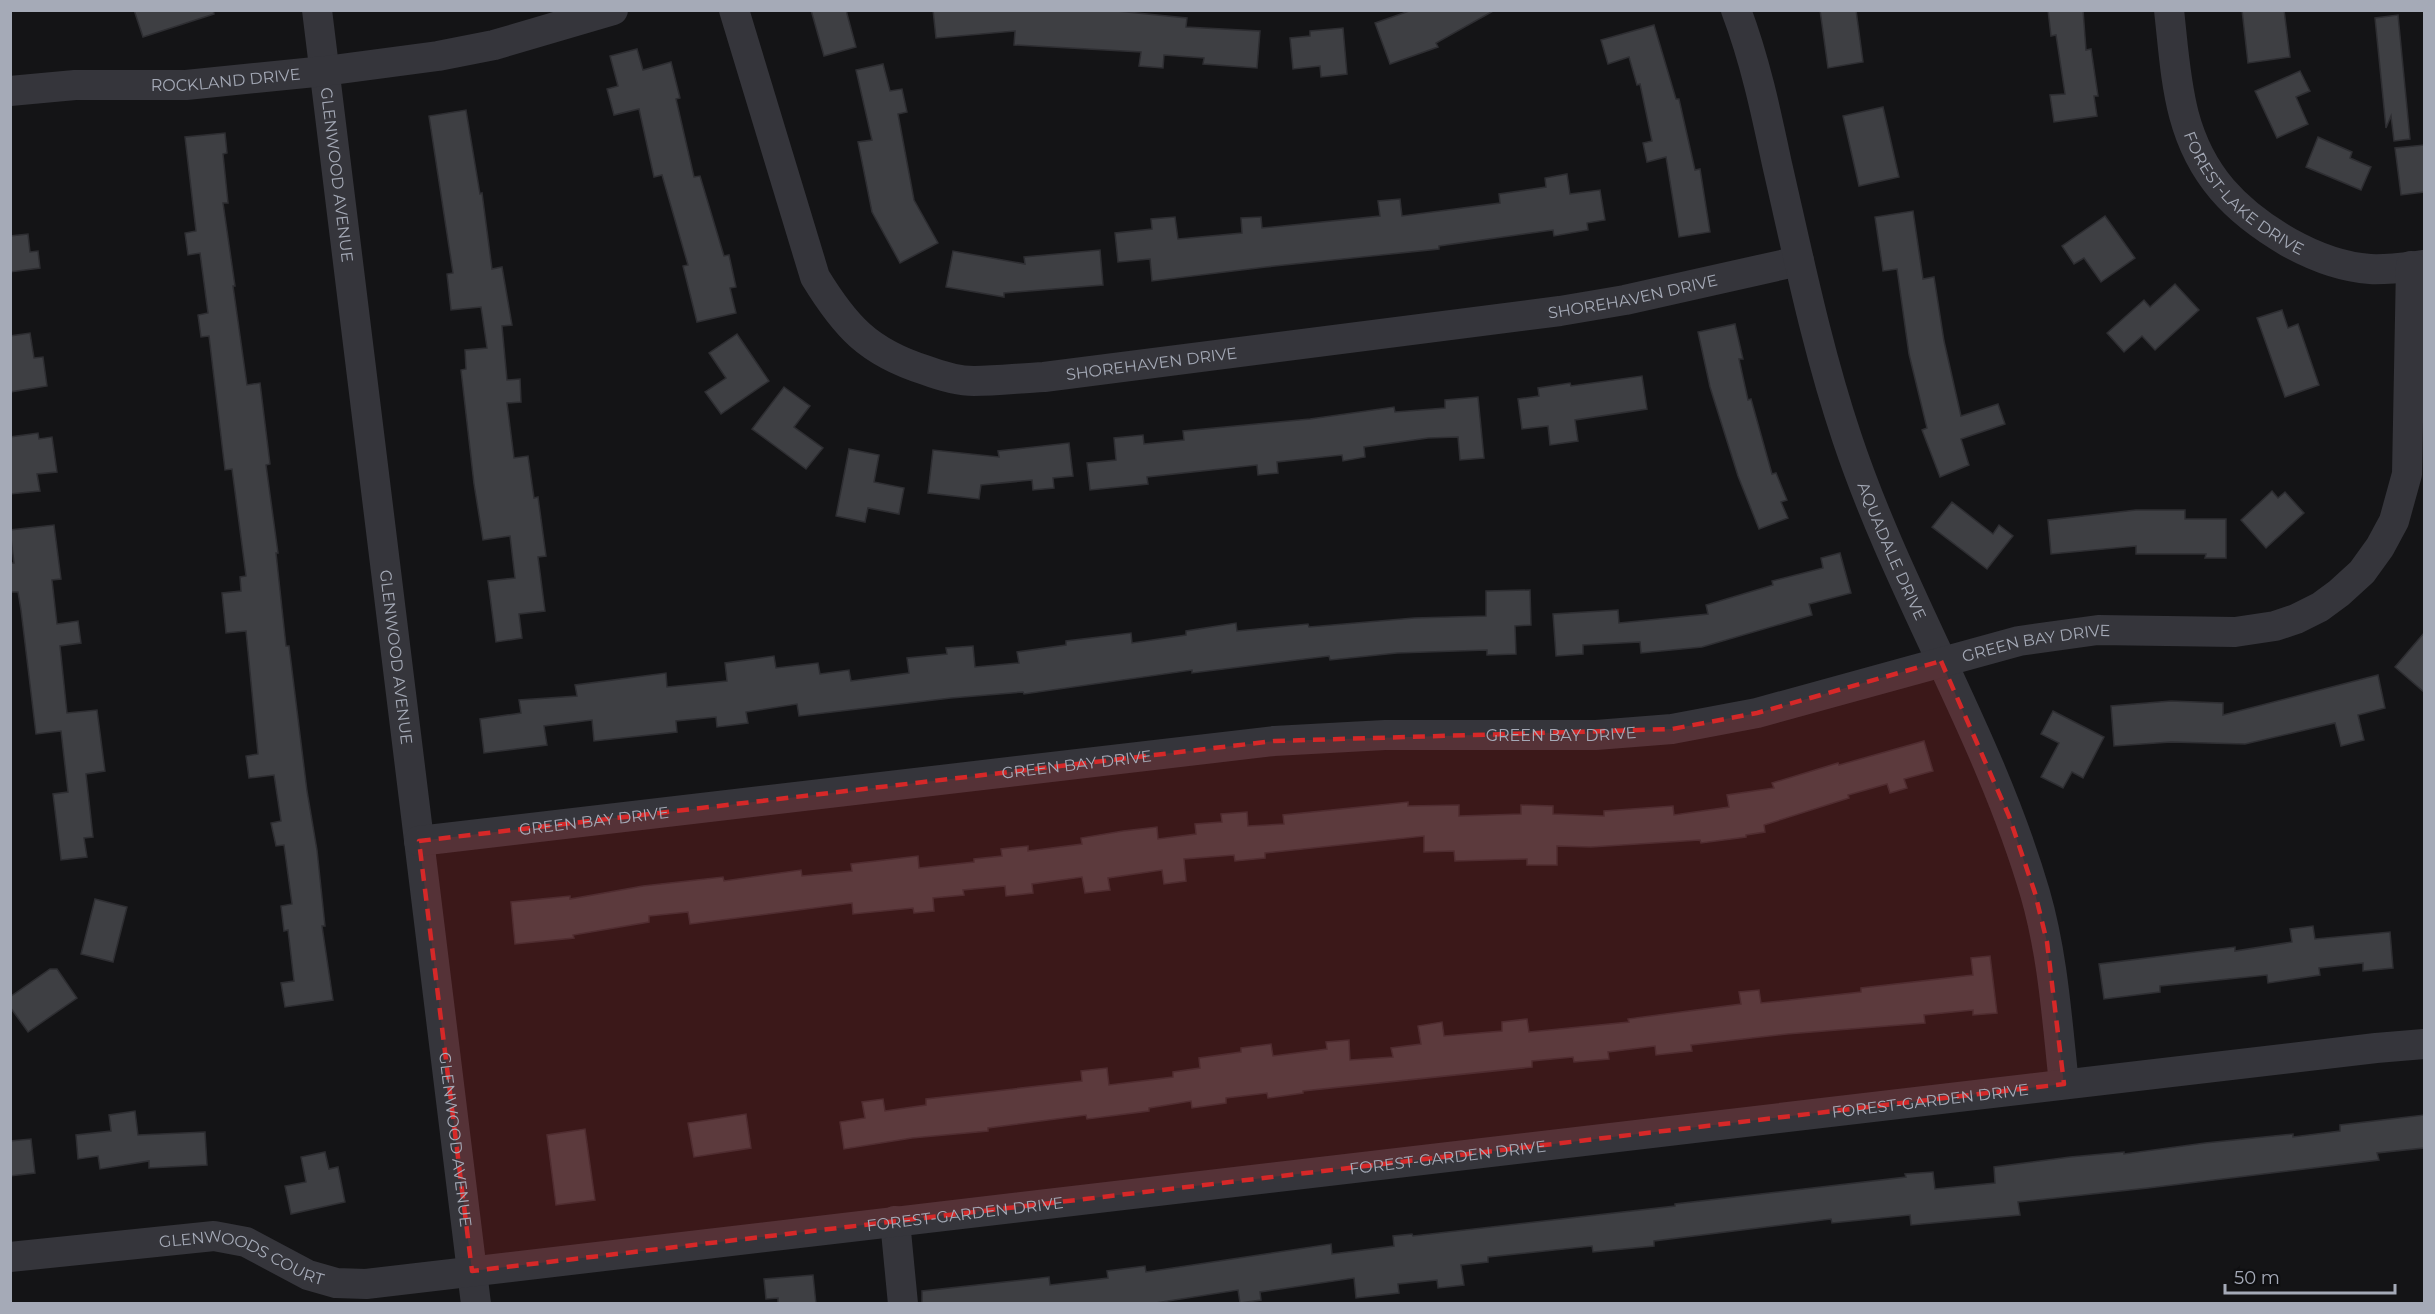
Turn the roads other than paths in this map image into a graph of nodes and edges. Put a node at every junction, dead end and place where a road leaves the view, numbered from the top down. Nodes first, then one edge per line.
1 (317, 10) edge
2 (614, 10) edge
3 (734, 10) edge
4 (1737, 10) edge
5 (2169, 10) edge
6 (324, 71) junction
7 (10, 91) edge
8 (1799, 261) junction
9 (2418, 266) edge
10 (1941, 661) junction
11 (419, 841) junction
12 (2424, 1044) edge
13 (2064, 1084) junction
14 (895, 1221) junction
15 (10, 1257) edge
16 (472, 1272) junction
17 (476, 1304) edge
18 (903, 1304) edge

1 - 6 street, GLENWOOD AVENUE
2 - 6 street, ROCKLAND DRIVE
3 - 8 street, SHOREHAVEN DRIVE
4 - 8 street, AQUADALE DRIVE
5 - 9 street, FOREST-LAKE DRIVE
6 - 7 street, ROCKLAND DRIVE
6 - 11 street, GLENWOOD AVENUE
8 - 10 street, AQUADALE DRIVE
9 - 10 street, GREEN BAY DRIVE
10 - 11 street, GREEN BAY DRIVE
10 - 13 street, AQUADALE DRIVE
11 - 16 street, GLENWOOD AVENUE
12 - 13 street, FOREST-GARDEN DRIVE
13 - 14 street, FOREST-GARDEN DRIVE
14 - 16 street, FOREST-GARDEN DRIVE
14 - 18 street
15 - 16 street, GLENWOODS COURT
16 - 17 street, GLENWOOD AVENUE

